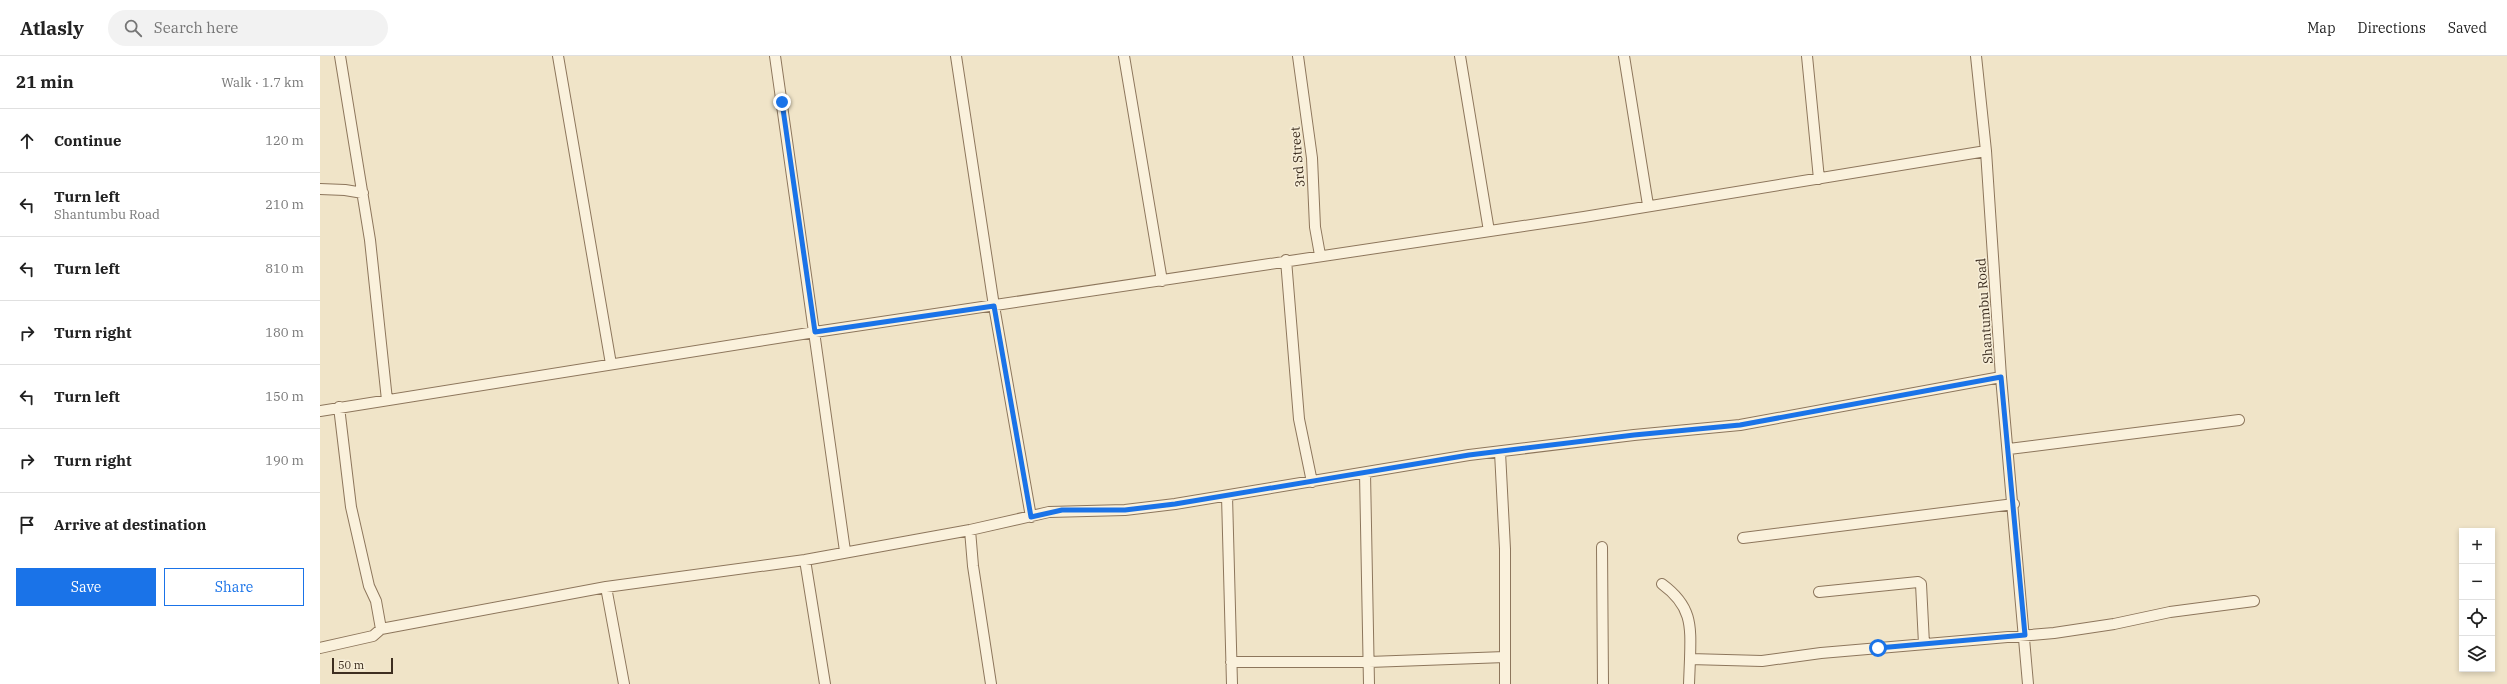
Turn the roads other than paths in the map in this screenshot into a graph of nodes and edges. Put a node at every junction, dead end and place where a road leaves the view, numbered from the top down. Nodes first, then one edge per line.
1 (340, 56) edge
2 (558, 56) edge
3 (775, 56) edge
4 (956, 56) edge
5 (1124, 56) edge
6 (1298, 56) edge
7 (1460, 56) edge
8 (1624, 56) edge
9 (1807, 56) edge
10 (1976, 56) edge
11 (1986, 151) junction
12 (1820, 179) junction
13 (320, 189) edge
14 (363, 193) junction
15 (1648, 205) junction
16 (1489, 231) junction
17 (1320, 255) junction
18 (1286, 260) junction
19 (1162, 281) junction
20 (994, 306) junction
21 (815, 332) junction
22 (611, 364) junction
23 (2001, 377) junction
24 (387, 400) junction
25 (339, 407) junction
26 (320, 410) edge
27 (2239, 420) dead end
28 (2009, 449) junction
29 (1500, 452) junction
30 (1365, 474) junction
31 (1312, 482) junction
32 (1227, 496) junction
33 (2014, 504) junction
34 (1031, 517) junction
35 (970, 530) junction
36 (1743, 538) dead end
37 (1602, 547) dead end
38 (845, 551) junction
39 (805, 560) junction
40 (1662, 584) dead end
41 (606, 587) junction
42 (1819, 592) dead end
43 (2254, 601) dead end
44 (381, 629) junction
45 (2025, 635) junction
46 (1924, 644) junction
47 (320, 648) edge
48 (1505, 657) junction
49 (1690, 659) junction
50 (1231, 662) junction
51 (1369, 662) junction
52 (624, 684) edge
53 (825, 684) edge
54 (991, 684) edge
55 (1232, 684) edge
56 (1369, 684) edge
57 (1505, 684) edge
58 (1604, 684) edge
59 (1689, 684) edge
60 (2028, 684) edge

1 - 14 street
2 - 22 street
3 - 21 street
4 - 20 street
5 - 19 street
6 - 17 street, 3rd Street
7 - 16 street
8 - 15 street
9 - 12 street
10 - 11 street, Shantumbu Road
11 - 12 street
11 - 23 street, Shantumbu Road
12 - 15 street
13 - 14 street
14 - 24 street
15 - 16 street
16 - 17 street
17 - 18 street
18 - 19 street
18 - 31 street
19 - 20 street
20 - 21 street
20 - 34 street
21 - 22 street
21 - 38 street
22 - 24 street
23 - 28 street, Shantumbu Road
23 - 29 street
24 - 25 street
25 - 26 street
25 - 44 street
27 - 28 street
28 - 33 street, Shantumbu Road
29 - 30 street
29 - 48 street
30 - 31 street
30 - 51 street
31 - 32 street
32 - 34 street
32 - 50 street
33 - 36 street
33 - 45 street, Shantumbu Road
34 - 35 street
35 - 38 street
35 - 54 street
37 - 58 street
38 - 39 street
39 - 41 street
39 - 53 street
40 - 49 street
41 - 44 street
41 - 52 street
42 - 46 street
43 - 45 street
44 - 47 street
45 - 46 street
45 - 60 street, Shantumbu Road
46 - 49 street
48 - 51 street
48 - 57 street
49 - 59 street
50 - 51 street
50 - 55 street
51 - 56 street

